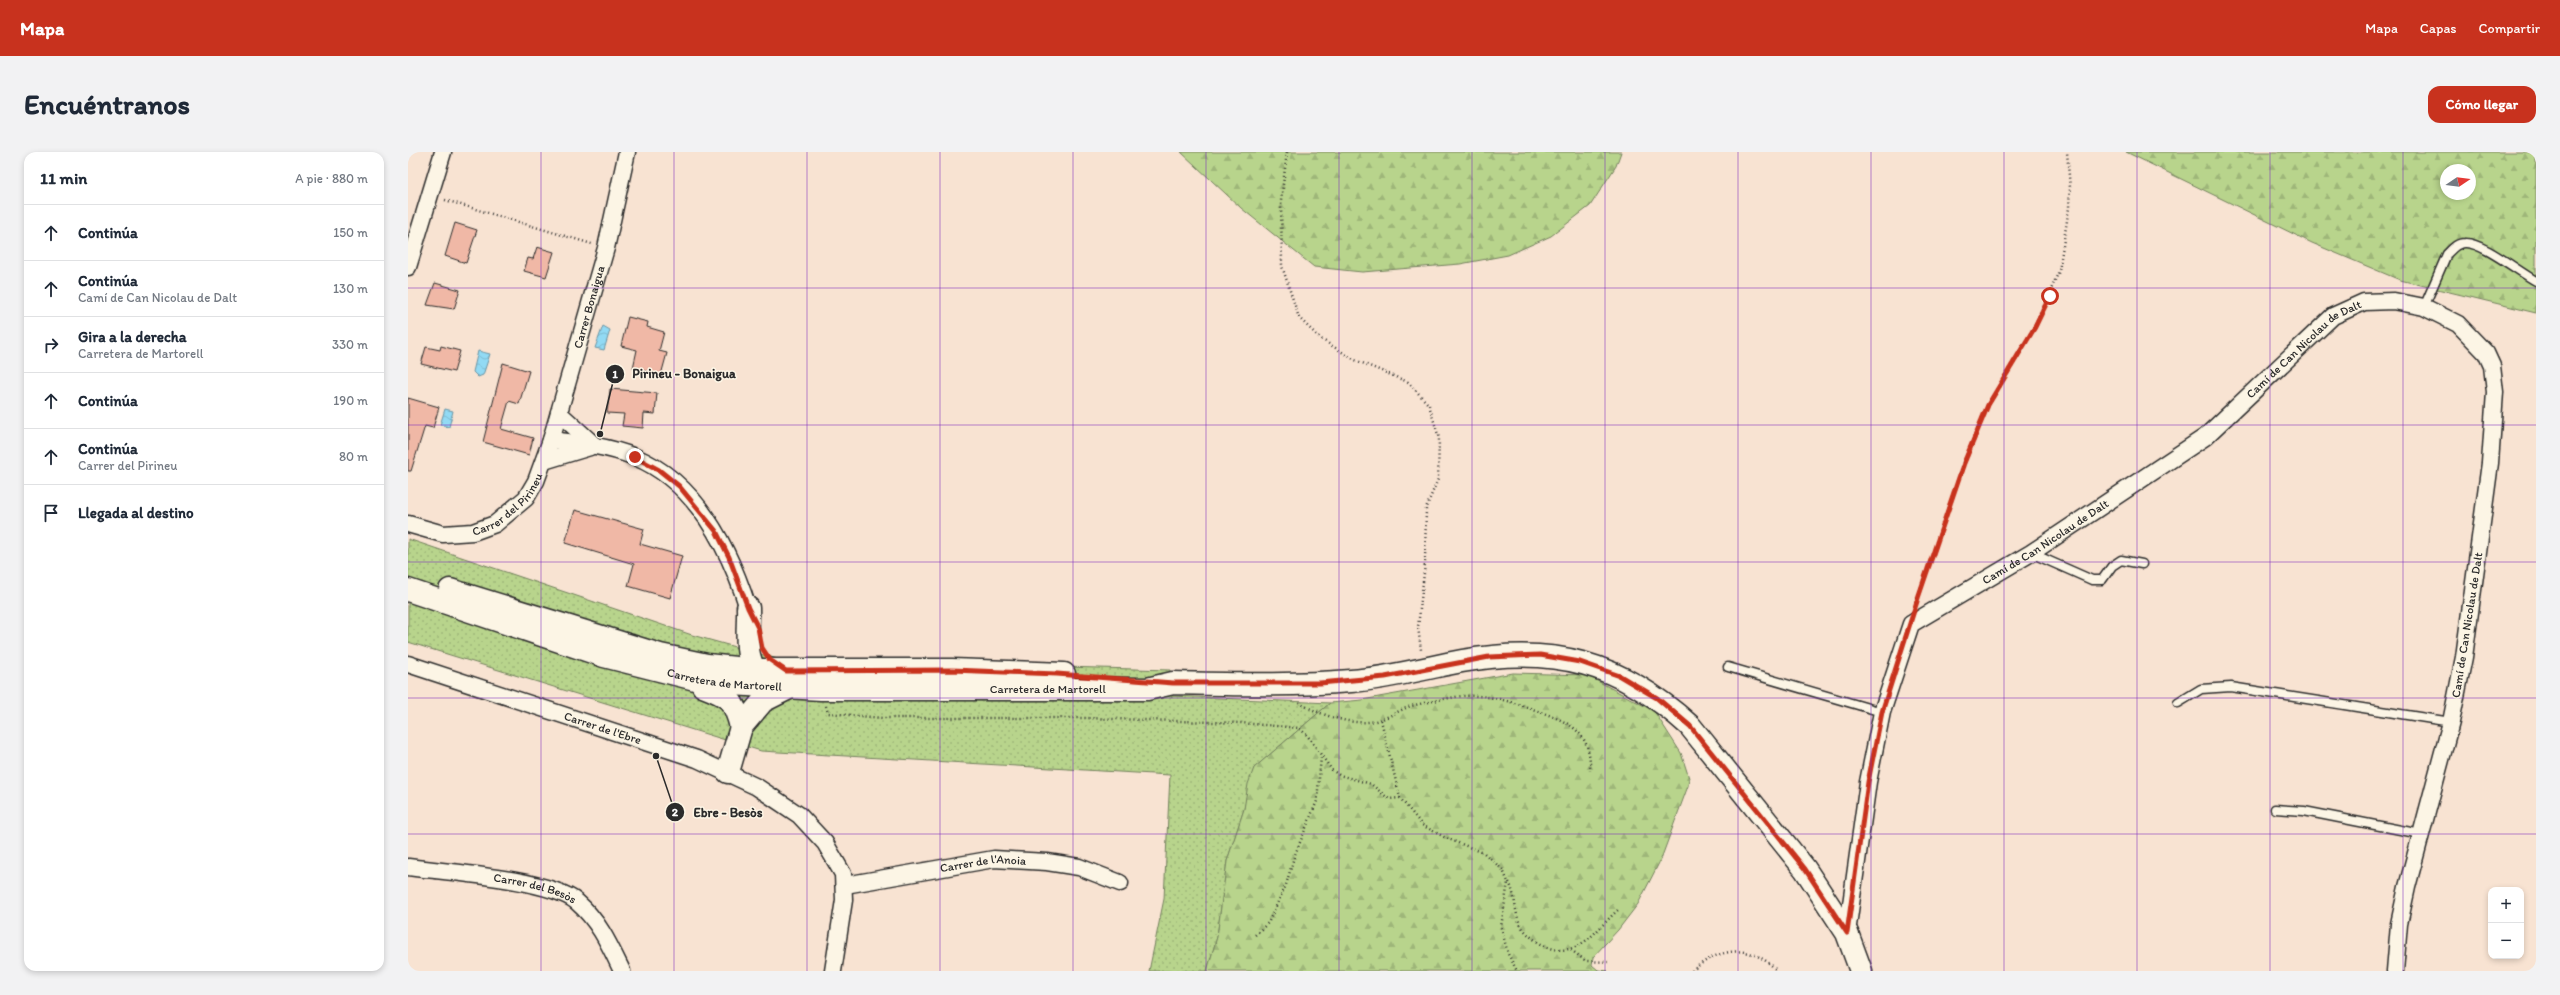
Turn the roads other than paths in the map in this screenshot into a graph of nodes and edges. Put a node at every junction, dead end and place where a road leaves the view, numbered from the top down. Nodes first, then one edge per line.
1 (443, 152) edge
2 (627, 152) edge
3 (408, 267) edge
4 (2536, 281) edge
5 (2424, 307) junction
6 (559, 413) junction
7 (551, 440) junction
8 (594, 445) junction
9 (544, 461) junction
10 (408, 524) edge
11 (2031, 553) junction
12 (2142, 564) dead end
13 (408, 578) edge
14 (408, 590) edge
15 (748, 608) joint
16 (756, 645) junction
17 (408, 664) edge
18 (715, 666) junction
19 (1728, 668) dead end
20 (755, 670) junction
21 (687, 678) junction
22 (789, 679) junction
23 (1173, 683) junction
24 (821, 689) junction
25 (2178, 703) dead end
26 (1882, 712) junction
27 (2450, 722) junction
28 (741, 726) junction
29 (728, 772) junction
30 (2275, 809) dead end
31 (2421, 834) junction
32 (408, 867) edge
33 (1120, 883) dead end
34 (845, 885) junction
35 (1847, 933) junction
36 (622, 971) edge
37 (833, 971) edge
38 (1861, 971) edge
39 (2395, 971) edge

1 - 3 street
2 - 6 street, Carrer Bonaigua
4 - 5 lane
5 - 11 street, Camí de Can Nicolau de Dalt
5 - 27 street, Camí de Can Nicolau de Dalt
6 - 7 street, Carrer Bonaigua
6 - 8 street
7 - 8 street
7 - 9 street, Carrer Bonaigua
8 - 9 street, Carrer del Pirineu
8 - 15 street
9 - 10 street, Carrer del Pirineu
11 - 12 lane
11 - 26 street, Camí de Can Nicolau de Dalt
13 - 18 main road
14 - 21 main road, Carretera de Martorell
15 - 16 main road
16 - 18 main road
16 - 20 main road
16 - 22 main road
17 - 29 street, Carrer de l'Ebre
18 - 20 main road
19 - 26 lane
20 - 21 main road
20 - 22 main road
20 - 24 main road
21 - 22 main road, Carretera de Martorell
21 - 28 main road
22 - 23 main road
22 - 24 main road, Carretera de Martorell
22 - 28 main road
23 - 24 main road, Carretera de Martorell
23 - 35 main road, Carretera de Martorell
25 - 27 lane
26 - 35 street
27 - 31 street, Camí de Can Nicolau de Dalt
28 - 29 main road
29 - 34 street, Carrer de l'Ebre
30 - 31 lane
31 - 39 street, Camí de Can Nicolau de Dalt
32 - 36 street, Carrer del Besòs
33 - 34 street, Carrer de l'Anoia
34 - 37 street
35 - 38 main road, Carretera de Martorell

